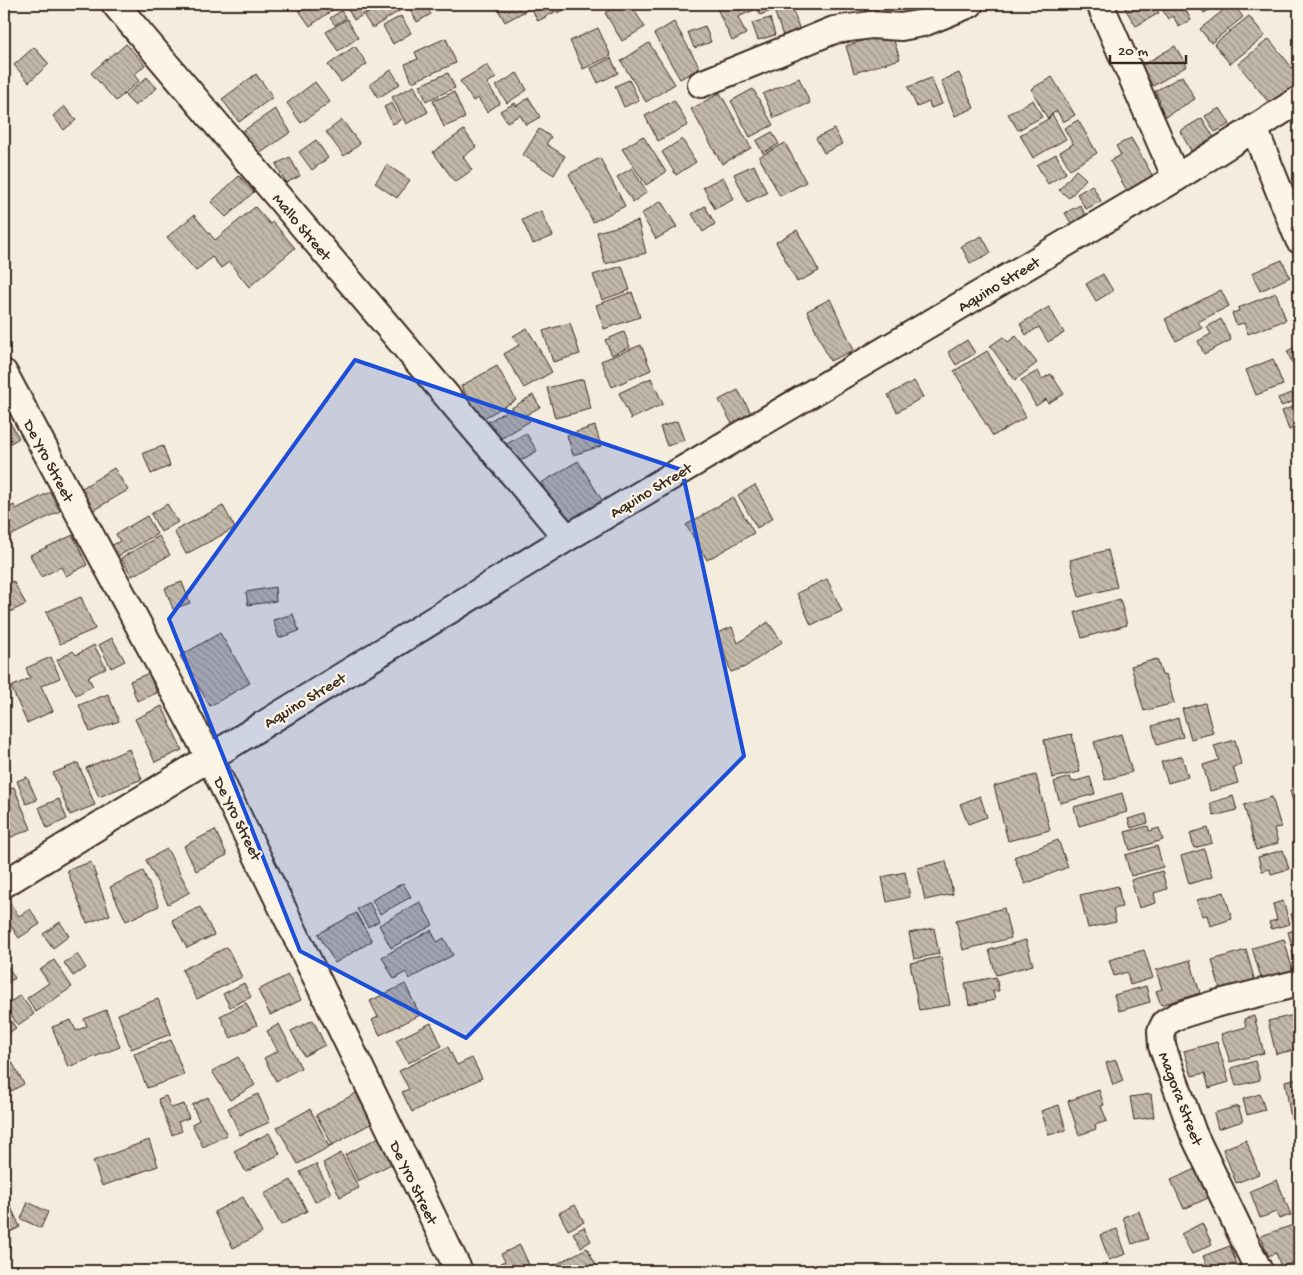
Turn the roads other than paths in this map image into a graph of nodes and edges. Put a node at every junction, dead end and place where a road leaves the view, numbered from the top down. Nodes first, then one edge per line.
1 (115, 4) edge
2 (970, 4) edge
3 (1100, 4) edge
4 (701, 84) dead end
5 (1299, 100) edge
6 (1254, 128) junction
7 (1176, 178) junction
8 (1299, 240) edge
9 (4, 373) edge
10 (567, 538) junction
11 (209, 757) junction
12 (4, 884) edge
13 (1299, 983) edge
14 (458, 1271) edge
15 (1259, 1271) edge

1 - 10 street, Mallo Street
2 - 4 street
3 - 7 street
5 - 6 street, Aquino Street
6 - 7 street, Aquino Street
6 - 8 street
7 - 10 street, Aquino Street
9 - 11 street, De Yro Street
10 - 11 street, Aquino Street
11 - 12 street, Aquino Street
11 - 14 street, De Yro Street
13 - 15 street, Magora Street

